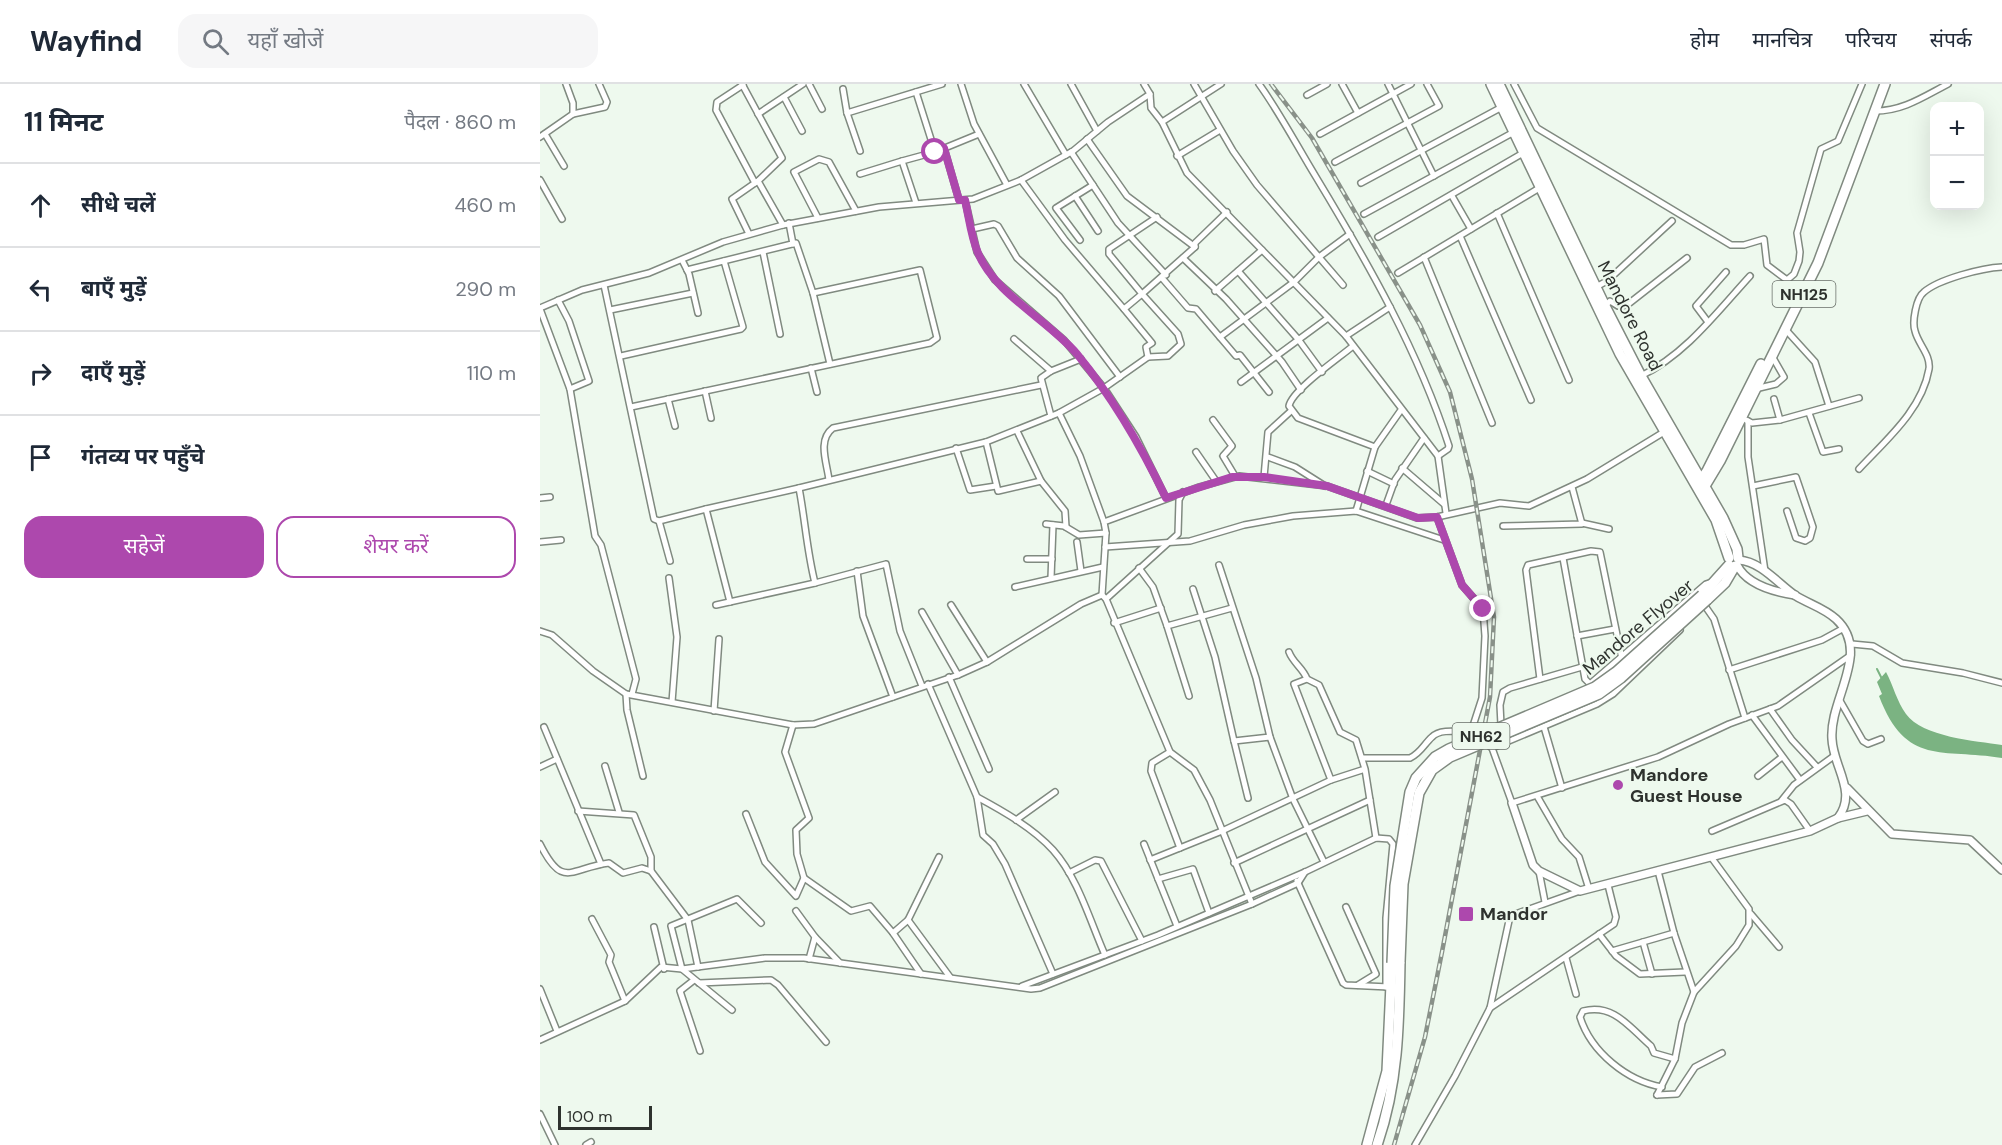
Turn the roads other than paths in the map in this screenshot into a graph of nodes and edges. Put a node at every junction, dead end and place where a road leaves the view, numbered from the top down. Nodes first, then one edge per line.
1 (566, 84) edge
2 (599, 84) edge
3 (803, 84) edge
4 (809, 84) edge
5 (942, 84) edge
6 (961, 84) edge
7 (1024, 84) edge
8 (1071, 84) edge
9 (1144, 84) edge
10 (1194, 84) edge
11 (1221, 84) edge
12 (1259, 84) edge
13 (1327, 84) edge
14 (1342, 84) edge
15 (1388, 84) edge
16 (1411, 84) edge
17 (1427, 84) edge
18 (1491, 84) edge
19 (1499, 84) edge
20 (1514, 84) edge
21 (1862, 84) edge
22 (1879, 84) edge
23 (1886, 84) edge
24 (1948, 84) edge
25 (742, 85) edge
26 (843, 89) dead end
27 (916, 92) junction
28 (1150, 94) junction
29 (1393, 94) junction
30 (1307, 95) dead end
31 (784, 97) junction
32 (1201, 98) junction
33 (1502, 107) junction
34 (822, 109) dead end
35 (1873, 111) junction
36 (847, 113) junction
37 (1358, 113) junction
38 (573, 114) junction
39 (758, 114) junction
40 (1162, 122) junction
41 (1408, 123) junction
42 (1220, 130) junction
43 (802, 131) dead end
44 (1097, 131) junction
45 (1514, 132) junction
46 (979, 134) junction
47 (1320, 134) dead end
48 (542, 135) edge
49 (1087, 139) junction
50 (944, 148) junction
51 (860, 151) dead end
52 (1422, 151) junction
53 (935, 152) junction
54 (1525, 152) junction
55 (1068, 154) junction
56 (1177, 156) junction
57 (902, 161) junction
58 (1335, 162) dead end
59 (564, 166) dead end
60 (860, 174) dead end
61 (1434, 176) junction
62 (540, 180) edge
63 (1021, 180) junction
64 (757, 182) junction
65 (1361, 183) dead end
66 (1007, 185) junction
67 (1093, 185) junction
68 (1544, 185) junction
69 (1075, 196) junction
70 (1452, 196) junction
71 (962, 200) junction
72 (916, 203) junction
73 (856, 211) junction
74 (1227, 212) junction
75 (1497, 213) junction
76 (1364, 214) dead end
77 (1156, 217) junction
78 (818, 218) junction
79 (562, 219) dead end
80 (1672, 221) dead end
81 (786, 224) junction
82 (972, 229) junction
83 (1471, 229) junction
84 (1098, 231) dead end
85 (749, 234) junction
86 (1350, 234) junction
87 (1129, 235) junction
88 (1460, 236) junction
89 (1378, 237) dead end
90 (1080, 240) dead end
91 (793, 244) junction
92 (1195, 247) junction
93 (1262, 250) junction
94 (763, 252) junction
95 (1319, 257) junction
96 (1424, 257) junction
97 (1183, 258) junction
98 (1687, 258) dead end
99 (682, 260) junction
100 (724, 261) junction
101 (2002, 267) edge
102 (687, 270) junction
103 (1238, 271) junction
104 (1398, 273) dead end
105 (1726, 273) dead end
106 (1750, 276) dead end
107 (1164, 277) junction
108 (1294, 282) junction
109 (604, 285) junction
110 (1343, 285) dead end
111 (1596, 287) junction
112 (1215, 291) junction
113 (693, 293) junction
114 (813, 293) junction
115 (1142, 294) junction
116 (558, 300) junction
117 (1264, 303) junction
118 (1605, 306) junction
119 (1390, 307) junction
120 (540, 308) edge
121 (1124, 309) junction
122 (610, 310) junction
123 (698, 314) dead end
124 (1328, 318) junction
125 (1243, 320) junction
126 (1708, 322) junction
127 (1786, 330) junction
128 (780, 334) dead end
129 (1346, 336) junction
130 (1220, 337) junction
131 (1014, 339) dead end
132 (1298, 339) junction
133 (1353, 346) junction
134 (621, 356) junction
135 (1275, 356) junction
136 (1772, 356) junction
137 (1148, 357) junction
138 (1081, 359) junction
139 (830, 364) junction
140 (811, 368) junction
141 (1051, 371) junction
142 (1254, 372) junction
143 (1322, 372) junction
144 (1641, 376) junction
145 (1120, 377) junction
146 (1569, 380) dead end
147 (1241, 382) dead end
148 (1041, 384) junction
149 (1104, 388) junction
150 (570, 389) junction
151 (1755, 389) junction
152 (1301, 390) junction
153 (705, 391) junction
154 (817, 392) dead end
155 (1269, 392) dead end
156 (1859, 398) dead end
157 (668, 399) junction
158 (1774, 399) dead end
159 (1531, 400) dead end
160 (1829, 406) junction
161 (631, 407) junction
162 (1401, 410) junction
163 (1291, 411) junction
164 (1059, 413) junction
165 (1809, 413) junction
166 (1051, 417) junction
167 (711, 418) dead end
168 (1745, 419) junction
169 (1213, 420) dead end
170 (1780, 420) junction
171 (1492, 423) dead end
172 (675, 426) dead end
173 (1017, 431) junction
174 (1664, 432) junction
175 (1424, 438) junction
176 (986, 442) junction
177 (1375, 447) junction
178 (956, 448) junction
179 (1839, 449) dead end
180 (1196, 452) dead end
181 (1438, 456) junction
182 (1268, 457) junction
183 (1402, 468) junction
184 (1859, 469) dead end
185 (1367, 471) junction
186 (1235, 476) junction
187 (1264, 477) junction
188 (829, 480) junction
189 (1041, 481) junction
190 (1216, 481) junction
191 (1394, 484) junction
192 (996, 486) junction
193 (1327, 486) junction
194 (1753, 486) junction
195 (1572, 487) junction
196 (1701, 487) junction
197 (799, 488) junction
198 (1183, 492) junction
199 (550, 497) dead end
200 (540, 498) edge
201 (1166, 498) junction
202 (1359, 498) junction
203 (1444, 504) junction
204 (1386, 505) junction
205 (706, 509) junction
206 (1356, 511) junction
207 (1787, 511) dead end
208 (1446, 513) junction
209 (1438, 519) junction
210 (659, 521) junction
211 (1104, 522) junction
212 (1582, 522) junction
213 (1046, 524) dead end
214 (1053, 525) junction
215 (1503, 526) dead end
216 (1066, 527) junction
217 (1609, 530) dead end
218 (1106, 533) junction
219 (1442, 537) junction
220 (561, 540) dead end
221 (1175, 541) junction
222 (540, 542) edge
223 (1077, 542) dead end
224 (1105, 547) junction
225 (1563, 558) junction
226 (1027, 559) dead end
227 (1052, 559) junction
228 (670, 561) dead end
229 (1734, 562) junction
230 (1219, 565) dead end
231 (1103, 567) junction
232 (1141, 570) junction
233 (857, 571) junction
234 (1082, 571) junction
235 (1765, 571) junction
236 (669, 578) dead end
237 (1051, 578) junction
238 (1720, 582) junction
239 (815, 583) junction
240 (1015, 587) dead end
241 (1193, 589) dead end
242 (1795, 595) junction
243 (1105, 599) junction
244 (1705, 600) junction
245 (730, 602) junction
246 (716, 605) dead end
247 (951, 605) dead end
248 (1161, 608) junction
249 (1232, 608) junction
250 (922, 612) dead end
251 (1201, 617) junction
252 (1114, 623) junction
253 (1167, 626) junction
254 (1844, 628) junction
255 (1615, 629) junction
256 (540, 631) edge
257 (1577, 636) junction
258 (719, 639) dead end
259 (1852, 644) junction
260 (1289, 652) dead end
261 (1851, 655) junction
262 (1622, 659) junction
263 (987, 662) junction
264 (1582, 667) junction
265 (1729, 670) junction
266 (958, 675) junction
267 (950, 679) junction
268 (1307, 679) junction
269 (1540, 679) junction
270 (2002, 683) edge
271 (928, 684) junction
272 (922, 686) junction
273 (629, 694) junction
274 (1189, 696) dead end
275 (893, 697) junction
276 (1839, 699) junction
277 (672, 702) junction
278 (1770, 709) junction
279 (714, 711) junction
280 (1752, 715) junction
281 (1745, 718) junction
282 (544, 727) dead end
283 (792, 727) junction
284 (1544, 727) junction
285 (1471, 732) junction
286 (1270, 737) junction
287 (1881, 739) dead end
288 (1234, 741) junction
289 (1502, 745) junction
290 (1492, 748) junction
291 (1170, 752) junction
292 (1834, 756) junction
293 (1782, 757) junction
294 (1362, 758) junction
295 (557, 759) junction
296 (540, 766) edge
297 (605, 766) dead end
298 (1817, 767) junction
299 (989, 769) dead end
300 (1365, 769) junction
301 (643, 776) dead end
302 (1758, 776) dead end
303 (1330, 780) junction
304 (1800, 780) junction
305 (1562, 788) junction
306 (1847, 788) junction
307 (1055, 792) dead end
308 (1537, 796) junction
309 (977, 797) junction
310 (1248, 798) dead end
311 (1293, 799) junction
312 (1370, 800) junction
313 (1782, 800) junction
314 (1512, 803) junction
315 (578, 811) junction
316 (1868, 811) junction
317 (619, 812) junction
318 (746, 814) dead end
319 (1838, 818) junction
320 (1016, 820) junction
321 (1307, 830) junction
322 (1222, 831) junction
323 (1712, 831) dead end
324 (1810, 831) junction
325 (1376, 838) junction
326 (540, 844) edge
327 (1144, 844) dead end
328 (1180, 848) junction
329 (939, 857) dead end
330 (1711, 857) junction
331 (1150, 860) junction
332 (1324, 862) junction
333 (1234, 863) junction
334 (601, 864) junction
335 (2002, 870) edge
336 (651, 871) junction
337 (1658, 871) junction
338 (1305, 872) junction
339 (1539, 872) junction
340 (1069, 873) junction
341 (1294, 876) junction
342 (804, 878) junction
343 (1158, 879) junction
344 (1298, 883) junction
345 (1608, 885) junction
346 (1589, 889) junction
347 (1580, 891) junction
348 (1248, 895) junction
349 (1545, 902) junction
350 (1252, 904) junction
351 (1346, 907) dead end
352 (796, 911) dead end
353 (1209, 913) junction
354 (1751, 914) junction
355 (592, 919) dead end
356 (688, 920) junction
357 (908, 920) junction
358 (761, 923) dead end
359 (1177, 926) junction
360 (654, 927) dead end
361 (893, 933) junction
362 (1674, 933) junction
363 (1599, 934) junction
364 (815, 937) junction
365 (1142, 941) junction
366 (1643, 942) junction
367 (1779, 947) dead end
368 (1612, 951) junction
369 (1105, 955) junction
370 (809, 958) junction
371 (1566, 958) junction
372 (840, 963) junction
373 (698, 967) junction
374 (664, 969) junction
375 (682, 969) junction
376 (1685, 972) junction
377 (921, 974) junction
378 (1053, 974) junction
379 (1652, 974) junction
380 (950, 977) junction
381 (696, 981) junction
382 (1022, 986) junction
383 (1356, 986) junction
384 (1392, 987) junction
385 (540, 989) edge
386 (1694, 992) junction
387 (1576, 994) dead end
388 (625, 1001) junction
389 (1490, 1008) junction
390 (732, 1010) dead end
391 (557, 1032) junction
392 (540, 1040) edge
393 (825, 1042) dead end
394 (700, 1051) dead end
395 (1722, 1053) dead end
396 (1675, 1059) junction
397 (1662, 1087) junction
398 (540, 1114) edge
399 (555, 1145) edge
400 (1367, 1145) edge
401 (1377, 1145) edge
402 (1416, 1145) edge

1 - 38 street
2 - 38 street
3 - 31 street
4 - 34 street
5 - 27 street
6 - 46 street
7 - 55 street
8 - 44 street
9 - 28 street
10 - 32 street
11 - 32 street
12 - 86 street
13 - 30 street
14 - 37 street
15 - 29 street
16 - 29 street
17 - 41 street
18 - 33 highway, Mandore Road
19 - 68 highway, Mandore Road
20 - 21 street
22 - 196 highway, NH125
23 - 35 highway, NH125
24 - 35 street
25 - 39 street
25 - 64 street
26 - 36 street
27 - 36 street
27 - 53 street
28 - 40 street
28 - 44 street
29 - 37 street
29 - 41 street
31 - 39 street
31 - 43 street
32 - 40 street
32 - 42 street
33 - 45 highway, Mandore Road
33 - 52 street
35 - 127 highway, NH125
36 - 51 street
37 - 47 street
38 - 48 street
39 - 64 street
40 - 56 street
41 - 52 street
41 - 58 street
42 - 56 street
42 - 95 street
44 - 49 street
45 - 54 highway, Mandore Road
45 - 61 street
46 - 50 street
46 - 66 street
48 - 59 street
49 - 55 street
49 - 77 street
50 - 53 street
50 - 71 street
52 - 61 street
52 - 65 street
53 - 57 street
54 - 68 highway, Mandore Road
54 - 70 street
55 - 63 street
55 - 67 street
56 - 74 street
57 - 60 street
57 - 72 street
61 - 76 street
62 - 79 street
63 - 66 street
63 - 121 street
64 - 81 street
64 - 85 street
66 - 71 street
67 - 69 street
67 - 87 street
68 - 75 street
68 - 111 highway, Mandore Road
68 - 174 highway, Mandore Road
69 - 84 street
69 - 90 street
70 - 83 street
70 - 89 street
71 - 72 street
71 - 82 street
72 - 73 street
73 - 78 street
73 - 78 street
74 - 92 street
74 - 93 street
75 - 83 street
75 - 146 street
77 - 87 street
77 - 92 street
78 - 81 street
80 - 111 street
81 - 85 street
81 - 91 street
82 - 138 street
82 - 145 street
83 - 88 street
85 - 99 street
86 - 95 street
86 - 119 street
87 - 107 street
87 - 115 street
88 - 96 street
88 - 159 street
91 - 94 street
91 - 114 street
92 - 97 street
93 - 103 street
93 - 108 street
94 - 100 street
94 - 128 street
95 - 108 street
95 - 110 street
96 - 104 street
96 - 171 street
97 - 107 street
97 - 112 street
98 - 118 street
99 - 102 street
99 - 109 street
100 - 102 street
100 - 134 street
101 - 184 street
102 - 113 street
103 - 112 street
103 - 117 street
105 - 126 street
106 - 126 street
107 - 115 street
107 - 130 street
108 - 117 street
108 - 124 street
109 - 116 street
109 - 122 street
111 - 118 highway, Mandore Road
112 - 125 street
113 - 122 street
113 - 123 street
114 - 139 street
114 - 139 street
115 - 121 street
115 - 137 street
116 - 120 street
116 - 150 street
117 - 125 street
117 - 132 street
118 - 144 highway, Mandore Road
119 - 129 street
119 - 181 street
120 - 150 street
121 - 137 street
122 - 134 street
124 - 129 street
124 - 132 street
125 - 130 street
125 - 135 street
126 - 144 street
127 - 136 highway, NH125
127 - 160 street
129 - 133 street
130 - 142 street
131 - 141 street
132 - 135 street
132 - 143 street
133 - 143 street
133 - 162 street
134 - 161 street
135 - 142 street
135 - 152 street
136 - 151 highway, NH125
136 - 151 street
137 - 145 street
138 - 141 street
138 - 149 street
139 - 140 street
140 - 153 street
140 - 154 street
141 - 148 street
142 - 147 street
142 - 155 street
143 - 152 street
144 - 196 highway, Mandore Road
145 - 149 street
148 - 166 street
148 - 188 street
149 - 164 street
149 - 201 street
150 - 273 street
151 - 168 highway, NH125
152 - 163 street
153 - 157 street
153 - 167 street
156 - 160 street
157 - 161 street
157 - 172 street
158 - 170 street
160 - 165 street
161 - 210 street
162 - 175 street
162 - 177 street
163 - 177 street
163 - 182 street
164 - 166 street
164 - 211 street
165 - 170 street
165 - 179 street
166 - 173 street
168 - 170 street
168 - 194 street
168 - 196 highway, NH125
169 - 186 street
173 - 176 street
173 - 189 street
174 - 195 street
174 - 196 highway, Mandore Road
175 - 181 street
175 - 183 street
176 - 178 street
176 - 192 street
177 - 185 street
178 - 188 street
178 - 192 street
180 - 190 street
181 - 203 street
182 - 187 street
182 - 193 street
183 - 191 street
183 - 203 street
185 - 191 street
185 - 202 street
186 - 187 street
186 - 190 street
187 - 193 street
188 - 197 street
189 - 192 street
189 - 216 street
190 - 198 street
191 - 204 street
193 - 202 street
194 - 207 street
194 - 235 street
195 - 208 street
195 - 212 street
196 - 229 highway
197 - 205 street
197 - 239 street
198 - 201 street
198 - 221 street
199 - 200 street
201 - 211 street
202 - 204 street
202 - 206 street
203 - 208 street
204 - 209 street
205 - 210 street
205 - 245 street
206 - 219 street
206 - 221 street
208 - 209 street
209 - 219 street
210 - 228 street
211 - 218 street
212 - 215 street
212 - 217 street
213 - 214 street
214 - 216 street
214 - 227 street
216 - 218 street
218 - 224 street
219 - 285 street
220 - 222 street
221 - 224 street
221 - 232 street
223 - 234 street
224 - 231 street
225 - 255 street
225 - 257 street
225 - 269 street
226 - 227 street
227 - 237 street
229 - 235 street
229 - 238 highway, NH62
229 - 242 street
230 - 249 street
231 - 234 street
231 - 243 street
232 - 243 street
232 - 248 street
233 - 239 street
233 - 272 street
233 - 275 street
234 - 237 street
235 - 242 street
236 - 277 street
237 - 240 street
238 - 244 highway, Mandore Flyover / NH62
238 - 262 street
239 - 245 street
241 - 251 street
242 - 254 street
243 - 252 street
243 - 263 street
244 - 265 street
244 - 284 street
244 - 384 highway, Mandore Flyover / NH62, bridge
245 - 246 street
247 - 263 street
248 - 252 street
248 - 253 street
249 - 251 street
249 - 286 street
250 - 266 street
251 - 253 street
251 - 288 street
252 - 291 street
253 - 274 street
254 - 259 street
254 - 265 street
255 - 257 street
255 - 262 street
256 - 273 street
257 - 264 street
258 - 279 street
259 - 261 street
259 - 270 street
260 - 268 street
261 - 276 street
261 - 278 street
262 - 264 street
263 - 266 street
264 - 269 street
265 - 281 street
266 - 267 street
267 - 271 street
267 - 299 street
268 - 294 street
268 - 303 street
269 - 289 street
271 - 272 street
271 - 309 street
272 - 275 street
273 - 277 street
273 - 301 street
275 - 283 street
276 - 287 street
276 - 292 street
277 - 279 street
278 - 280 street
278 - 298 street
279 - 283 street
280 - 281 street
280 - 293 street
281 - 305 street
282 - 295 street
283 - 342 street
284 - 289 street
284 - 305 street
285 - 290 street
285 - 294 street
286 - 288 street
286 - 311 street
288 - 310 street
289 - 290 street
290 - 314 street
291 - 322 street
291 - 328 street
292 - 298 street
292 - 306 street
293 - 302 street
293 - 304 street
294 - 300 street
295 - 296 street
295 - 315 street
297 - 317 street
298 - 304 street
300 - 303 street
300 - 312 street
303 - 311 street
304 - 313 street
305 - 308 street
306 - 316 street
306 - 319 street
307 - 320 street
308 - 314 street
308 - 346 street
309 - 320 street
309 - 378 street
311 - 321 street
311 - 322 street
312 - 321 street
312 - 325 street
313 - 323 street
313 - 324 street
314 - 339 street
315 - 317 street
315 - 334 street
316 - 319 street
316 - 335 street
317 - 336 street
318 - 342 street
319 - 324 street
320 - 340 street
321 - 332 street
321 - 333 street
322 - 328 street
322 - 333 street
324 - 330 street
325 - 332 street
325 - 384 street
326 - 334 street
327 - 331 street
328 - 331 street
329 - 357 street
330 - 337 street
330 - 354 street
331 - 343 street
332 - 338 street
333 - 348 street
334 - 336 street
336 - 356 street
337 - 345 street
337 - 362 street
338 - 341 street
338 - 344 street
339 - 347 street
339 - 349 street
340 - 365 street
340 - 369 street
341 - 344 street
341 - 348 street
342 - 361 street
343 - 353 street
343 - 359 street
344 - 350 street
344 - 383 street
345 - 346 street
345 - 363 street
346 - 347 street
347 - 349 street
348 - 350 street
348 - 353 street
349 - 389 street
350 - 382 street
351 - 383 street
352 - 364 street
353 - 359 street
354 - 367 street
354 - 386 street
355 - 388 street
356 - 358 street
356 - 373 street
356 - 375 street
357 - 361 street
357 - 380 street
359 - 365 street
360 - 374 street
361 - 377 street
362 - 366 street
362 - 376 street
363 - 368 street
363 - 371 street
364 - 370 street
364 - 372 street
365 - 369 street
366 - 368 street
366 - 379 street
368 - 379 street
369 - 378 street
370 - 372 street
370 - 373 street
371 - 387 street
371 - 389 street
372 - 377 street
373 - 375 street
374 - 375 street
374 - 388 street
375 - 381 street
376 - 379 street
376 - 386 street
377 - 380 street
378 - 382 street
380 - 382 street
381 - 390 street
381 - 393 street
381 - 394 street
383 - 384 street
384 - 400 highway, NH62
384 - 401 highway, NH62
385 - 391 street
386 - 396 street
388 - 391 street
389 - 402 street
391 - 392 street
395 - 397 street
396 - 397 street
396 - 397 street
398 - 399 street

